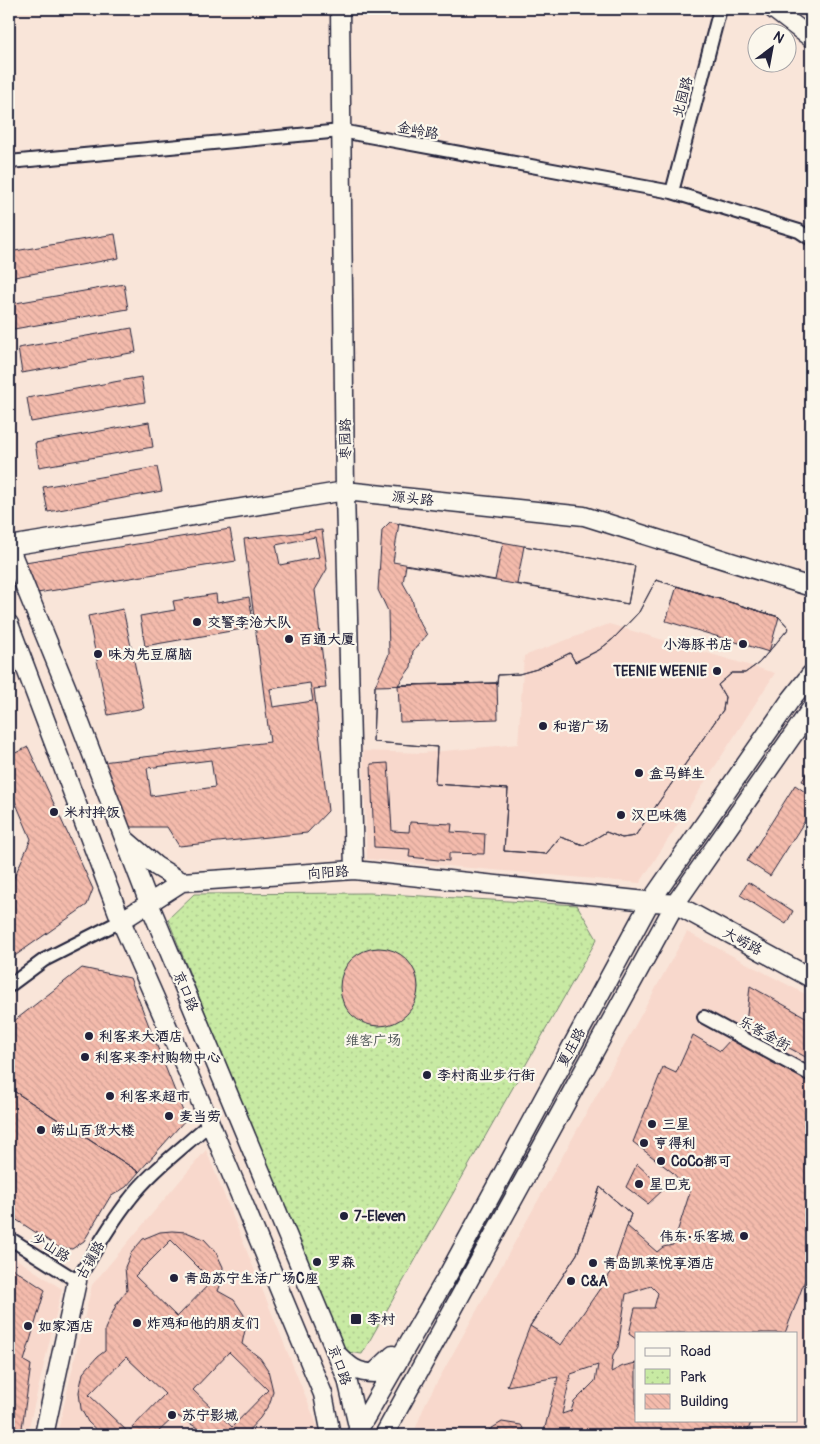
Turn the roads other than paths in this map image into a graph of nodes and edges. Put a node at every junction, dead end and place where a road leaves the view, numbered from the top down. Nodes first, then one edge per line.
1 (340, 9) edge
2 (720, 9) edge
3 (773, 9) edge
4 (811, 38) edge
5 (341, 131) junction
6 (9, 162) edge
7 (672, 192) junction
8 (811, 239) edge
9 (345, 491) junction
10 (9, 546) edge
11 (811, 587) edge
12 (9, 624) edge
13 (811, 674) edge
14 (811, 709) edge
15 (124, 838) junction
16 (354, 870) junction
17 (182, 882) junction
18 (650, 902) junction
19 (149, 904) junction
20 (675, 904) junction
21 (121, 922) junction
22 (811, 978) edge
23 (9, 986) edge
24 (704, 1017) dead end
25 (811, 1076) edge
26 (210, 1123) junction
27 (9, 1238) edge
28 (77, 1281) junction
29 (410, 1339) junction
30 (336, 1353) junction
31 (358, 1433) edge
32 (44, 1435) edge
33 (331, 1435) edge
34 (384, 1435) edge

1 - 5 main road, 枣园路
2 - 7 street, 北园路
3 - 4 main road
5 - 6 street, 金岭路
5 - 7 street, 金岭路
5 - 9 main road, 枣园路
7 - 8 street, 金岭路
9 - 10 main road, 源头路
9 - 11 main road, 源头路
9 - 16 main road, 枣园路
10 - 15 main road, 京口路
12 - 21 main road, 京口路
13 - 18 main road, 夏庄路
14 - 20 main road, 夏庄路
15 - 17 main road
15 - 19 main road, 京口路
16 - 17 main road, 向阳路
16 - 18 main road, 向阳路
17 - 19 main road, 向阳路
18 - 20 main road, 向阳路
18 - 29 main road, 夏庄路
19 - 21 main road, 向阳路
19 - 30 main road, 京口路
20 - 22 main road, 大崂路
20 - 34 main road, 夏庄路
21 - 23 street, 向阳路
21 - 26 main road, 京口路
24 - 25 street, 乐客金街
26 - 28 street, 古镇路
26 - 33 main road, 京口路
27 - 28 street, 少山路
28 - 32 main road, 古镇路
29 - 30 main road
29 - 31 main road, 夏庄路
30 - 31 main road, 京口路

